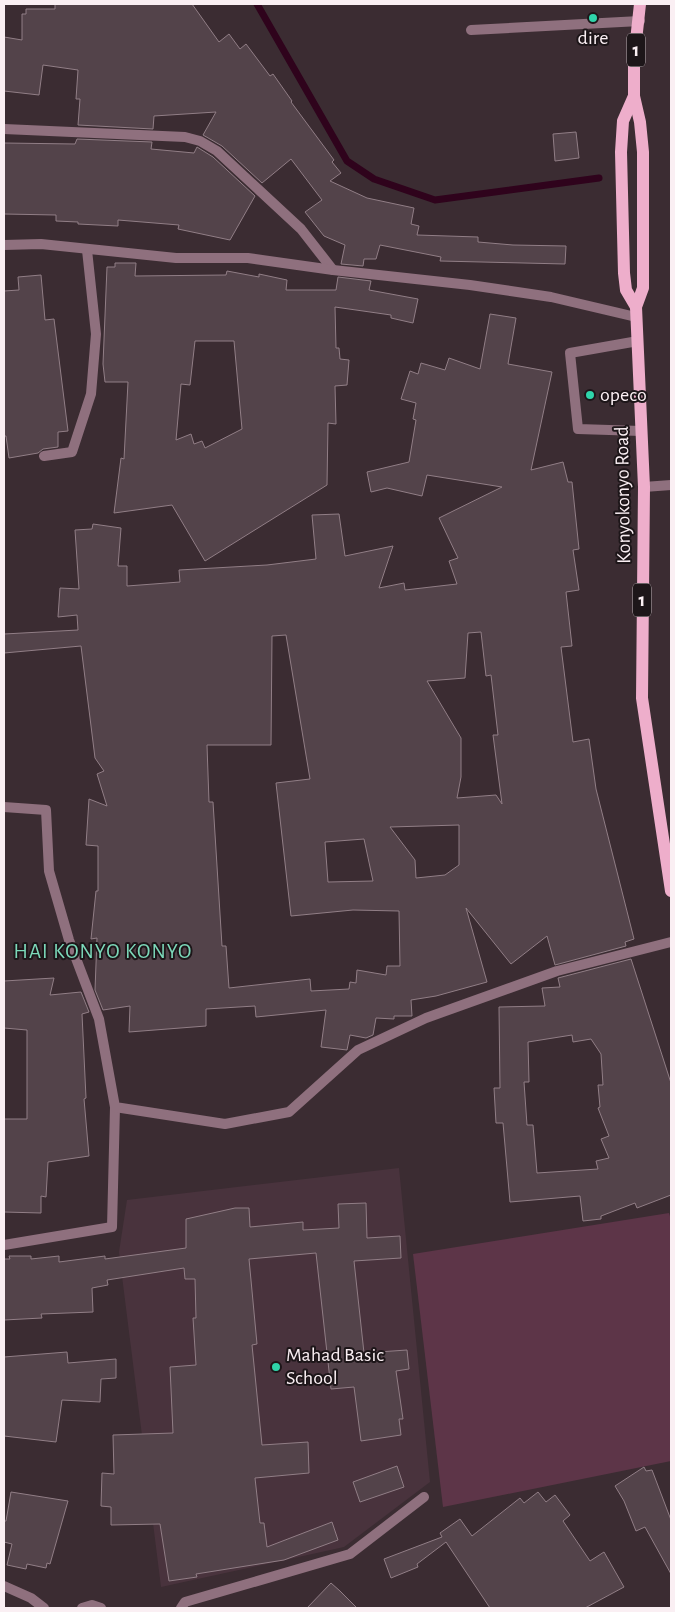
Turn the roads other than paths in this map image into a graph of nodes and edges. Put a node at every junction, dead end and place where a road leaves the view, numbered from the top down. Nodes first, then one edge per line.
1 (640, 4) edge
2 (640, 21) junction
3 (471, 30) dead end
4 (634, 96) junction
5 (4, 129) edge
6 (4, 244) edge
7 (87, 250) junction
8 (333, 270) junction
9 (636, 312) junction
10 (638, 341) junction
11 (641, 431) junction
12 (44, 456) dead end
13 (671, 484) edge
14 (644, 487) junction
15 (4, 807) edge
16 (671, 891) edge
17 (671, 942) edge
18 (115, 1106) junction
19 (4, 1245) edge
20 (424, 1497) dead end
21 (4, 1586) edge
22 (44, 1608) edge
23 (82, 1608) edge
24 (101, 1608) edge
25 (180, 1608) edge

1 - 2 main road, Konyokonyo Road / 1
2 - 3 street
2 - 4 main road, Konyokonyo Road / 1
4 - 9 main road, Konyokonyo Road / 1
4 - 9 main road, Konyokonyo Road / 1
5 - 8 street
6 - 7 street
7 - 8 street
7 - 12 street
8 - 9 street
9 - 10 main road, Konyokonyo Road / 1
10 - 11 main road, Konyokonyo Road / 1
10 - 11 street
11 - 14 main road, Konyokonyo Road / 1
13 - 14 street
14 - 16 main road, Konyokonyo Road / 1
15 - 18 street
17 - 18 street
18 - 19 street
20 - 25 street
21 - 22 street
23 - 24 street

